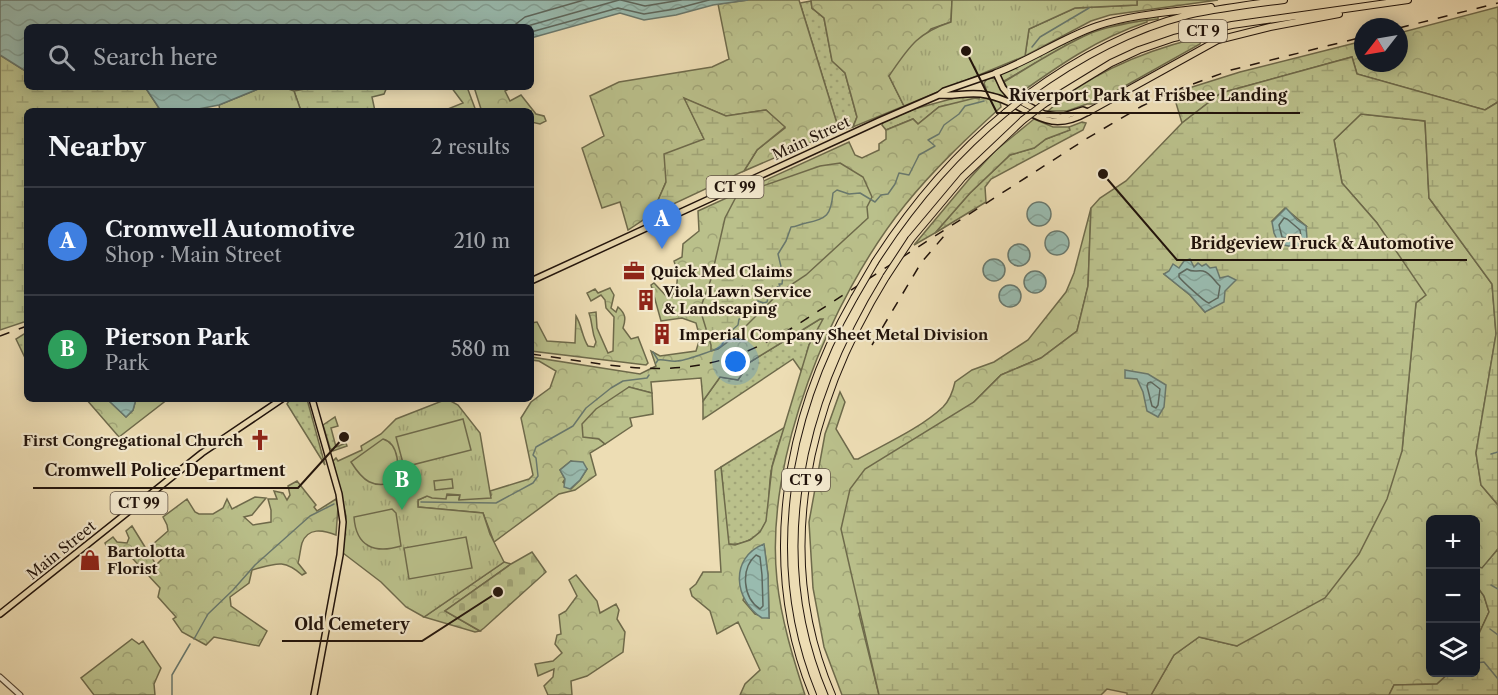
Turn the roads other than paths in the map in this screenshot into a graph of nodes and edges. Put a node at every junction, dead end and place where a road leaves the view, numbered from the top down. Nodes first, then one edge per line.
1 (1284, 0) edge
2 (1408, 0) edge
3 (1376, 5) junction
4 (1235, 7) junction
5 (996, 73) junction
6 (980, 78) junction
7 (980, 94) junction
8 (939, 95) junction
9 (1088, 112) junction
10 (534, 280) edge
11 (278, 402) edge
12 (313, 402) edge
13 (0, 614) edge
14 (0, 677) edge
15 (20, 695) edge
16 (314, 695) edge
17 (813, 695) edge
18 (832, 695) edge

1 - 4 highway, CT 9
2 - 3 highway, CT 9
3 - 9 highway
3 - 18 highway, CT 9, bridge
4 - 5 highway
4 - 17 highway, CT 9, bridge
5 - 6 main road, Main Street / CT 99
5 - 9 main road
6 - 7 main road
6 - 8 main road, Main Street / CT 99
7 - 8 main road, Main Street / CT 99
7 - 9 main road, Main Street / CT 99
8 - 10 main road, Main Street / CT 99
11 - 13 main road, Main Street / CT 99
12 - 16 main road
14 - 15 street

